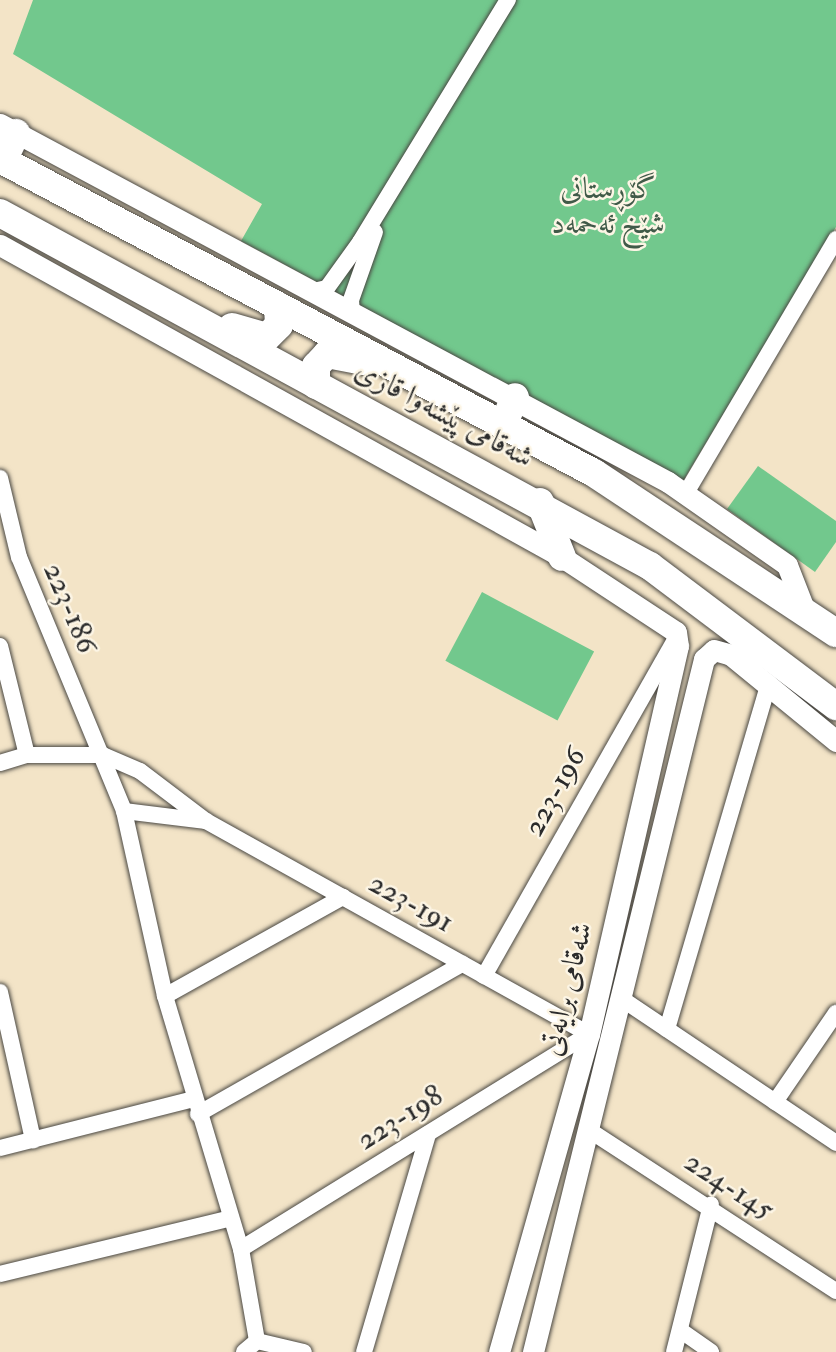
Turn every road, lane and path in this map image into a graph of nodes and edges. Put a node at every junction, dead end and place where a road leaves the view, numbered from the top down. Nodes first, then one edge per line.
1 (508, 0) edge
2 (8, 128) edge
3 (1, 160) edge
4 (400, 178) junction
5 (0, 214) edge
6 (836, 239) edge
7 (0, 246) edge
8 (309, 292) junction
9 (167, 305) junction
10 (278, 306) junction
11 (352, 314) junction
12 (412, 376) junction
13 (316, 385) junction
14 (514, 397) junction
15 (504, 423) junction
16 (0, 478) edge
17 (686, 493) junction
18 (540, 502) junction
19 (562, 557) junction
20 (803, 606) junction
21 (835, 628) edge
22 (677, 636) junction
23 (0, 646) edge
24 (778, 673) junction
25 (836, 706) edge
26 (836, 741) edge
27 (27, 755) junction
28 (103, 755) junction
29 (0, 763) edge
30 (124, 811) junction
31 (206, 821) junction
32 (343, 897) junction
33 (620, 898) junction
34 (646, 900) junction
35 (462, 964) junction
36 (484, 975) junction
37 (0, 992) edge
38 (164, 996) junction
39 (622, 999) junction
40 (836, 1013) edge
41 (667, 1029) junction
42 (589, 1034) junction
43 (775, 1102) junction
44 (196, 1106) junction
45 (589, 1130) junction
46 (428, 1133) junction
47 (33, 1140) junction
48 (836, 1143) edge
49 (0, 1148) edge
50 (711, 1205) junction
51 (228, 1219) junction
52 (241, 1249) junction
53 (0, 1274) edge
54 (515, 1287) junction
55 (836, 1291) edge
56 (547, 1294) junction
57 (680, 1330) junction
58 (250, 1347) edge
59 (304, 1352) edge
60 (364, 1352) edge
61 (499, 1352) edge
62 (533, 1352) edge
63 (674, 1352) edge
64 (711, 1352) edge

1 - 4 street
2 - 3 highway
2 - 8 street
3 - 10 highway, شەقامی پێشەوا قازی
4 - 8 street
4 - 11 street
5 - 9 highway, شەقامی پێشەوا قازی
6 - 17 street
7 - 19 street
8 - 11 street
9 - 10 highway
9 - 13 highway, شەقامی پێشەوا قازی
10 - 12 highway, شەقامی پێشەوا قازی
11 - 14 street
12 - 13 highway
12 - 15 highway, شەقامی پێشەوا قازی
13 - 18 highway, شەقامی پێشەوا قازی
14 - 15 highway
14 - 17 street
15 - 20 highway, شەقامی پێشەوا قازی
16 - 28 street, 223-186
17 - 20 street
18 - 19 highway
18 - 24 highway, شەقامی پێشەوا قازی
19 - 22 street
20 - 21 highway, شەقامی پێشەوا قازی
22 - 33 street, شەقامی برایەتی
22 - 36 street, 223-196
23 - 27 street
24 - 25 highway, شەقامی پێشەوا قازی
24 - 26 street
24 - 34 street, شەقامی برایەتی
24 - 41 street
27 - 28 street
27 - 29 street
28 - 30 street, 223-186
28 - 31 street
30 - 31 street
30 - 38 street, 223-186
31 - 32 street, 223-191
32 - 35 street, 223-191
32 - 38 street
33 - 34 street
33 - 42 street, شەقامی برایەتی
34 - 39 street, شەقامی برایەتی
35 - 36 street, 223-191
35 - 44 street
36 - 42 street, 223-191
37 - 47 street
38 - 44 street, 223-186
39 - 41 street
39 - 45 street, شەقامی برایەتی
40 - 43 street
41 - 43 street
42 - 46 street, 223-198
42 - 54 street, شەقامی برایەتی
43 - 48 street
44 - 47 street
44 - 51 street, 223-186
45 - 50 street, 224-145
45 - 56 street, شەقامی برایەتی
46 - 52 street, 223-198
46 - 60 street
47 - 49 street
50 - 55 street, 224-145
50 - 57 street
51 - 52 street, 223-186
51 - 53 street
52 - 58 street, 223-186
54 - 56 street
54 - 61 street, شەقامی برایەتی
56 - 62 street, شەقامی برایەتی
57 - 63 street
57 - 64 street
58 - 59 street

